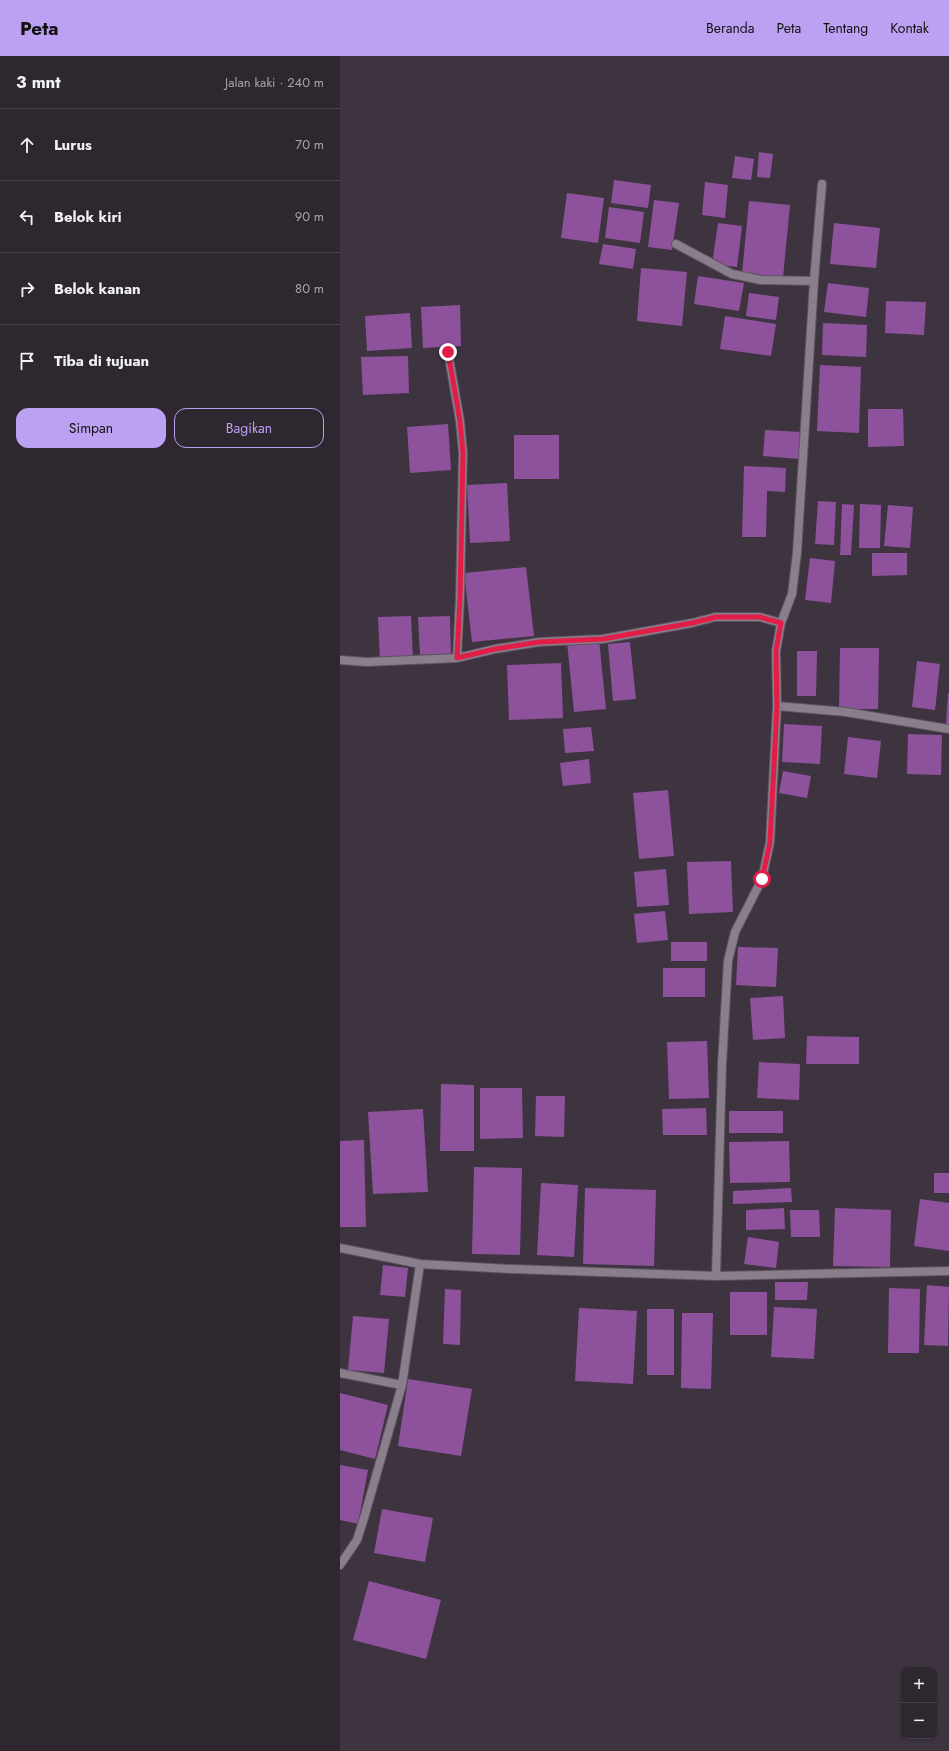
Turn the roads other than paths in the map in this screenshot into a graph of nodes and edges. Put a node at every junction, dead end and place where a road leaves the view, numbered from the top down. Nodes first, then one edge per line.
1 (822, 184) dead end
2 (676, 244) dead end
3 (814, 281) junction
4 (448, 352) dead end
5 (781, 623) junction
6 (457, 658) junction
7 (340, 660) edge
8 (777, 706) junction
9 (949, 729) edge
10 (340, 1248) edge
11 (420, 1264) junction
12 (949, 1271) edge
13 (716, 1276) junction
14 (340, 1373) edge
15 (402, 1385) junction
16 (340, 1565) edge

1 - 3 street
2 - 3 street
3 - 5 street
4 - 6 street
5 - 6 street
5 - 8 street
6 - 7 street
8 - 9 street
8 - 13 street
10 - 11 street
11 - 13 street
11 - 15 street
12 - 13 street
14 - 15 street
15 - 16 street

